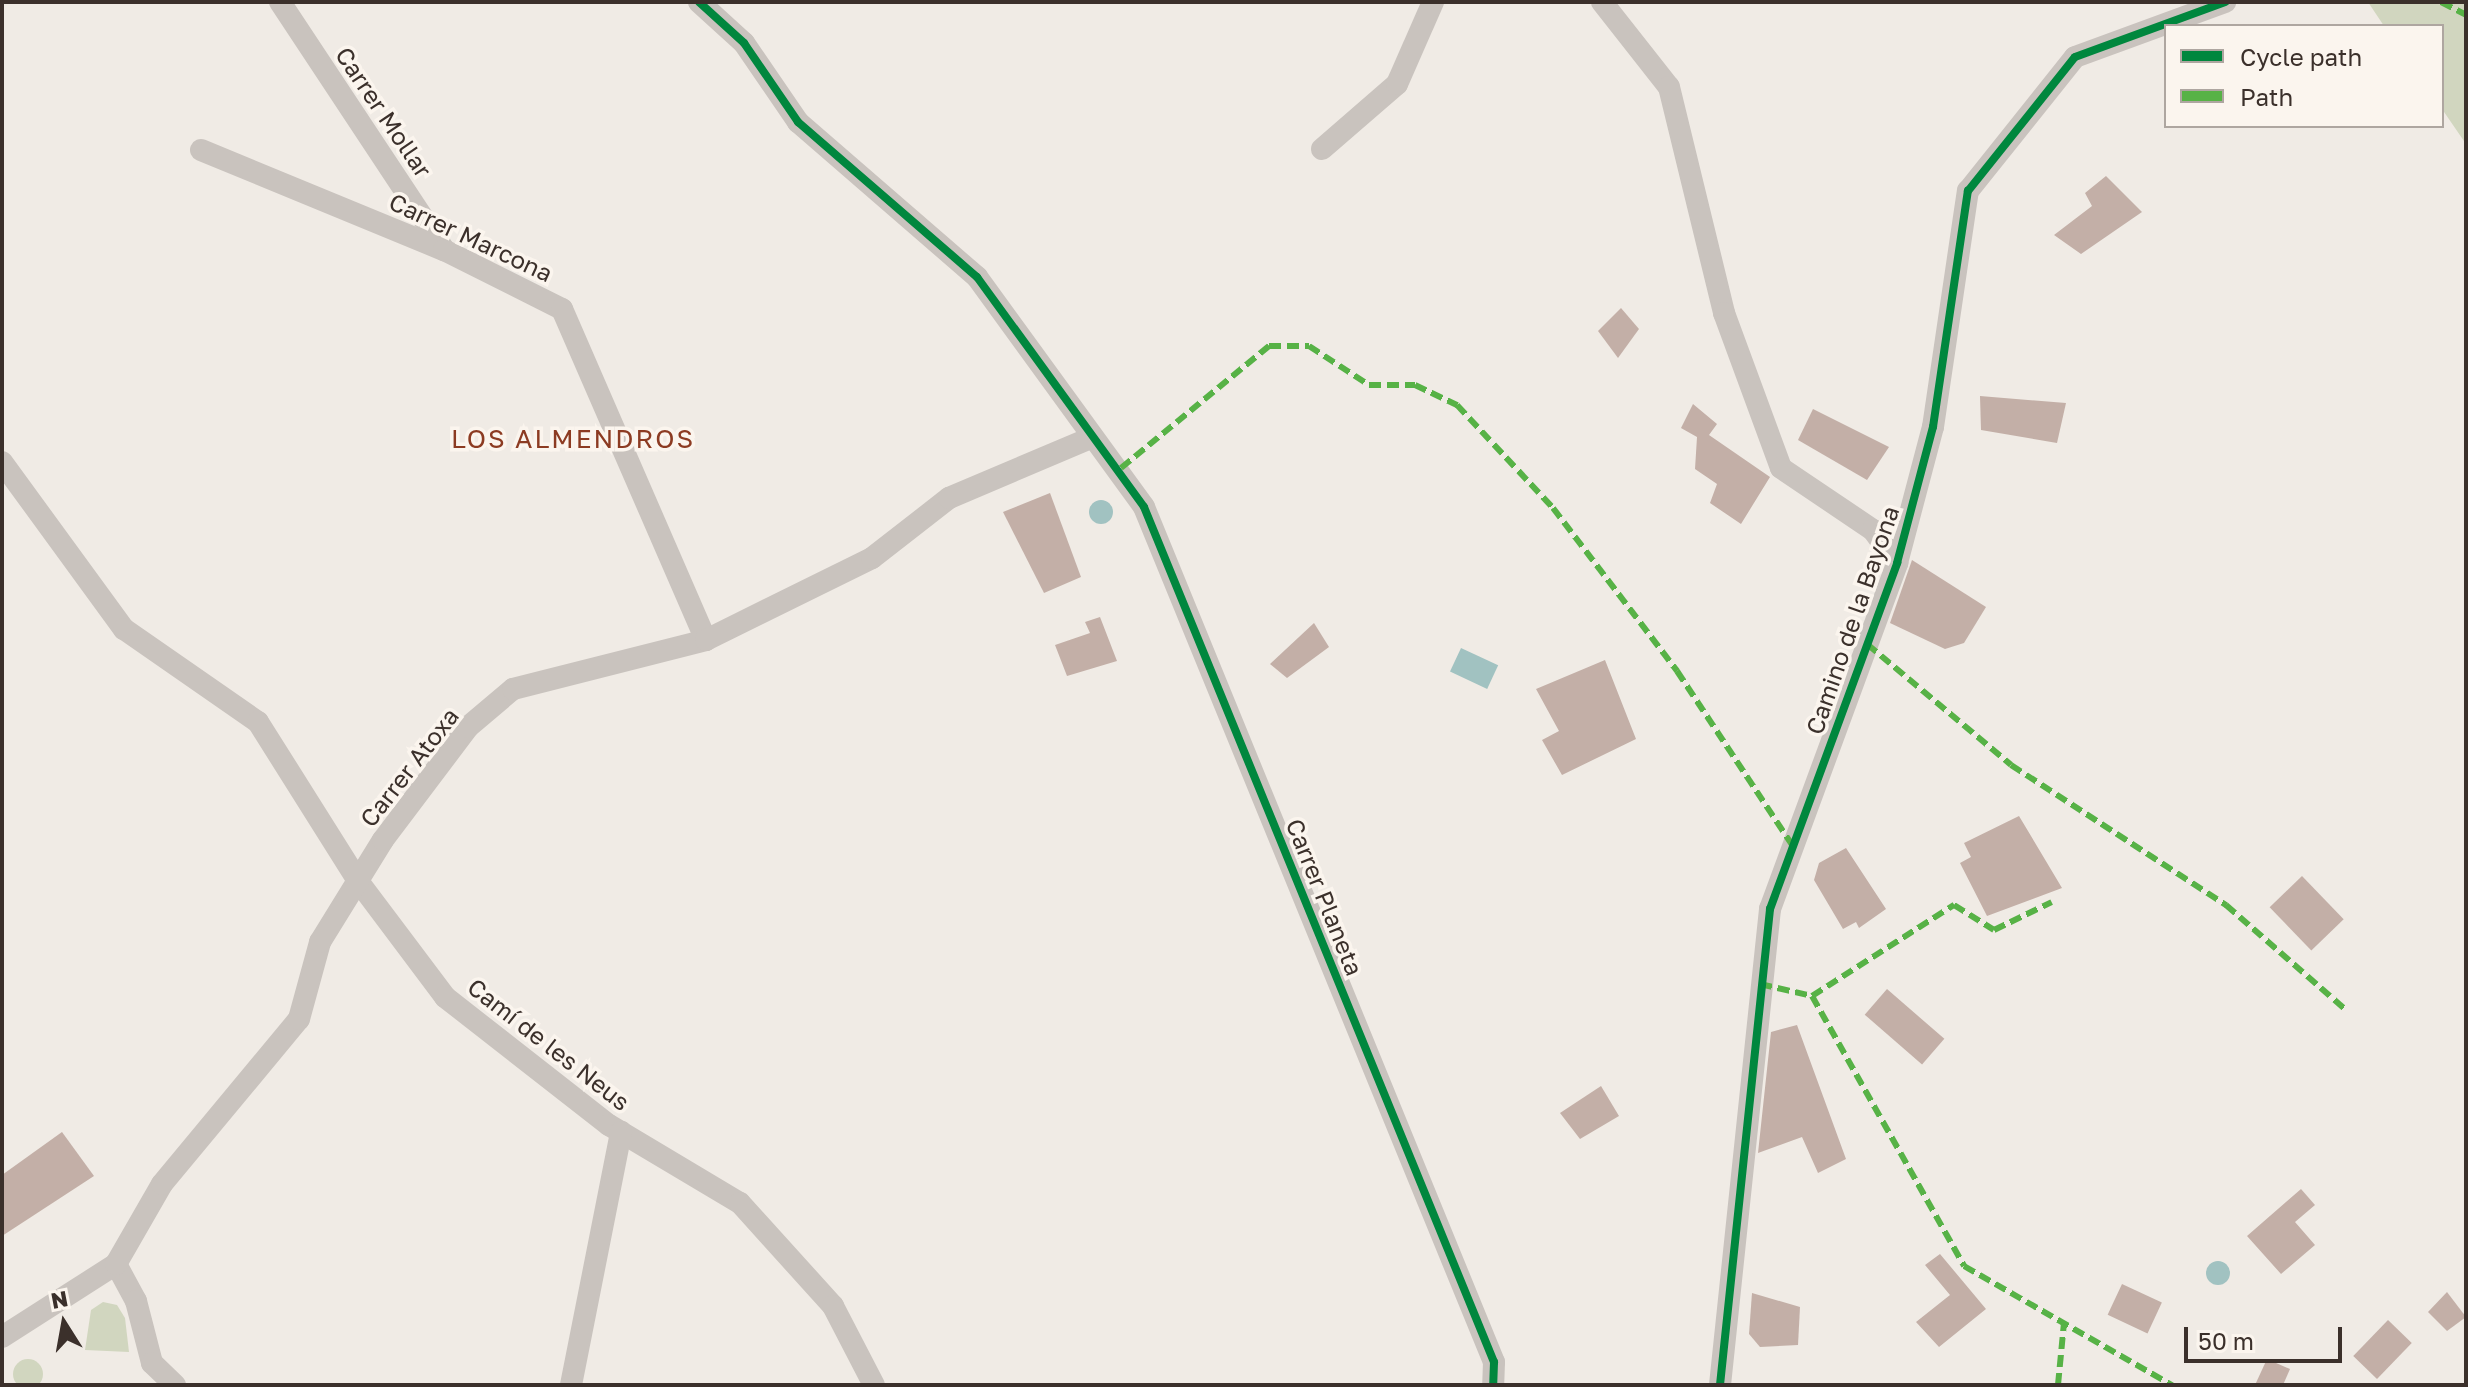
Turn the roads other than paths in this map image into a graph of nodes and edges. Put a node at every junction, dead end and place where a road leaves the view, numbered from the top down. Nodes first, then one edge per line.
1 (280, 2) edge
2 (699, 2) edge
3 (1433, 2) edge
4 (1602, 2) edge
5 (2225, 2) edge
6 (2164, 24) edge
7 (2165, 24) edge
8 (1322, 149) dead end
9 (201, 150) dead end
10 (444, 250) junction
11 (1093, 437) junction
12 (2, 462) edge
13 (1897, 563) junction
14 (706, 640) junction
15 (358, 881) junction
16 (621, 1132) junction
17 (116, 1264) junction
18 (2, 1337) edge
19 (175, 1385) edge
20 (571, 1385) edge
21 (874, 1385) edge
22 (1493, 1385) edge
23 (1720, 1385) edge

1 - 10 street, Carrer Mollar
2 - 11 street, Carrer Planeta
3 - 8 street
4 - 13 street
5 - 7 street, Camino de la Bayona
6 - 13 street, Camino de la Bayona
9 - 10 street, Carrer Marcona
10 - 14 street, Carrer Marcona
11 - 14 street, Carrer Atoxa
11 - 22 street, Carrer Planeta
12 - 15 street, Camí de les Neus
13 - 23 street, Camino de la Bayona
14 - 15 street, Carrer Atoxa
15 - 16 street, Camí de les Neus
15 - 17 street, Carrer Atoxa
16 - 20 street
16 - 21 street, Camí de les Neus
17 - 18 street, Carrer Atoxa
17 - 19 street

